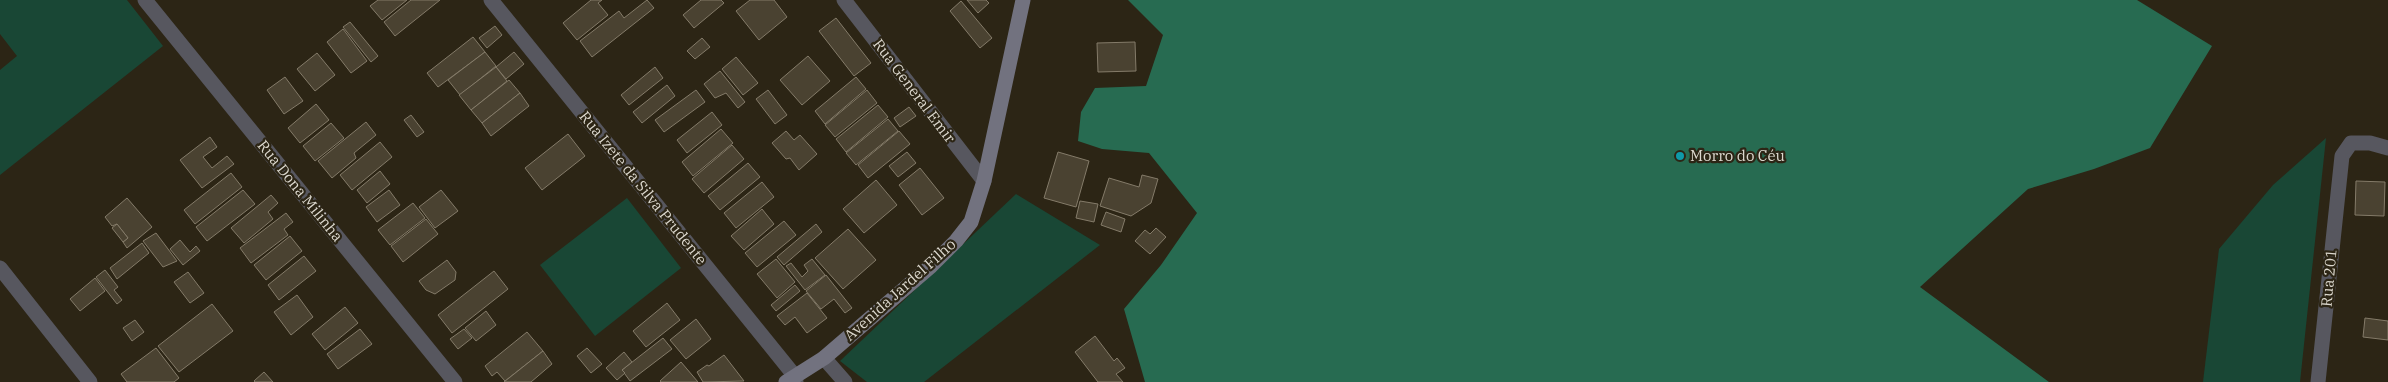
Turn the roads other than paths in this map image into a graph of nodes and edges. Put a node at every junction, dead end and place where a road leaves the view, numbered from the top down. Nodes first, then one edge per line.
1 (145, 0) edge
2 (491, 0) edge
3 (844, 0) edge
4 (1023, 0) edge
5 (2388, 148) edge
6 (984, 181) junction
7 (0, 268) edge
8 (824, 358) junction
9 (792, 380) edge
10 (90, 382) edge
11 (455, 382) edge
12 (845, 382) edge
13 (2318, 382) edge

1 - 11 street, Rua Dona Milinha
2 - 9 street, Rua Izete da Silva Prudente
3 - 6 street, Rua General Emir
4 - 6 main road, Avenida Jardel Filho
5 - 13 street, Rua 201
6 - 8 main road, Avenida Jardel Filho
7 - 10 street
8 - 9 main road, Avenida Jardel Filho
8 - 12 street

